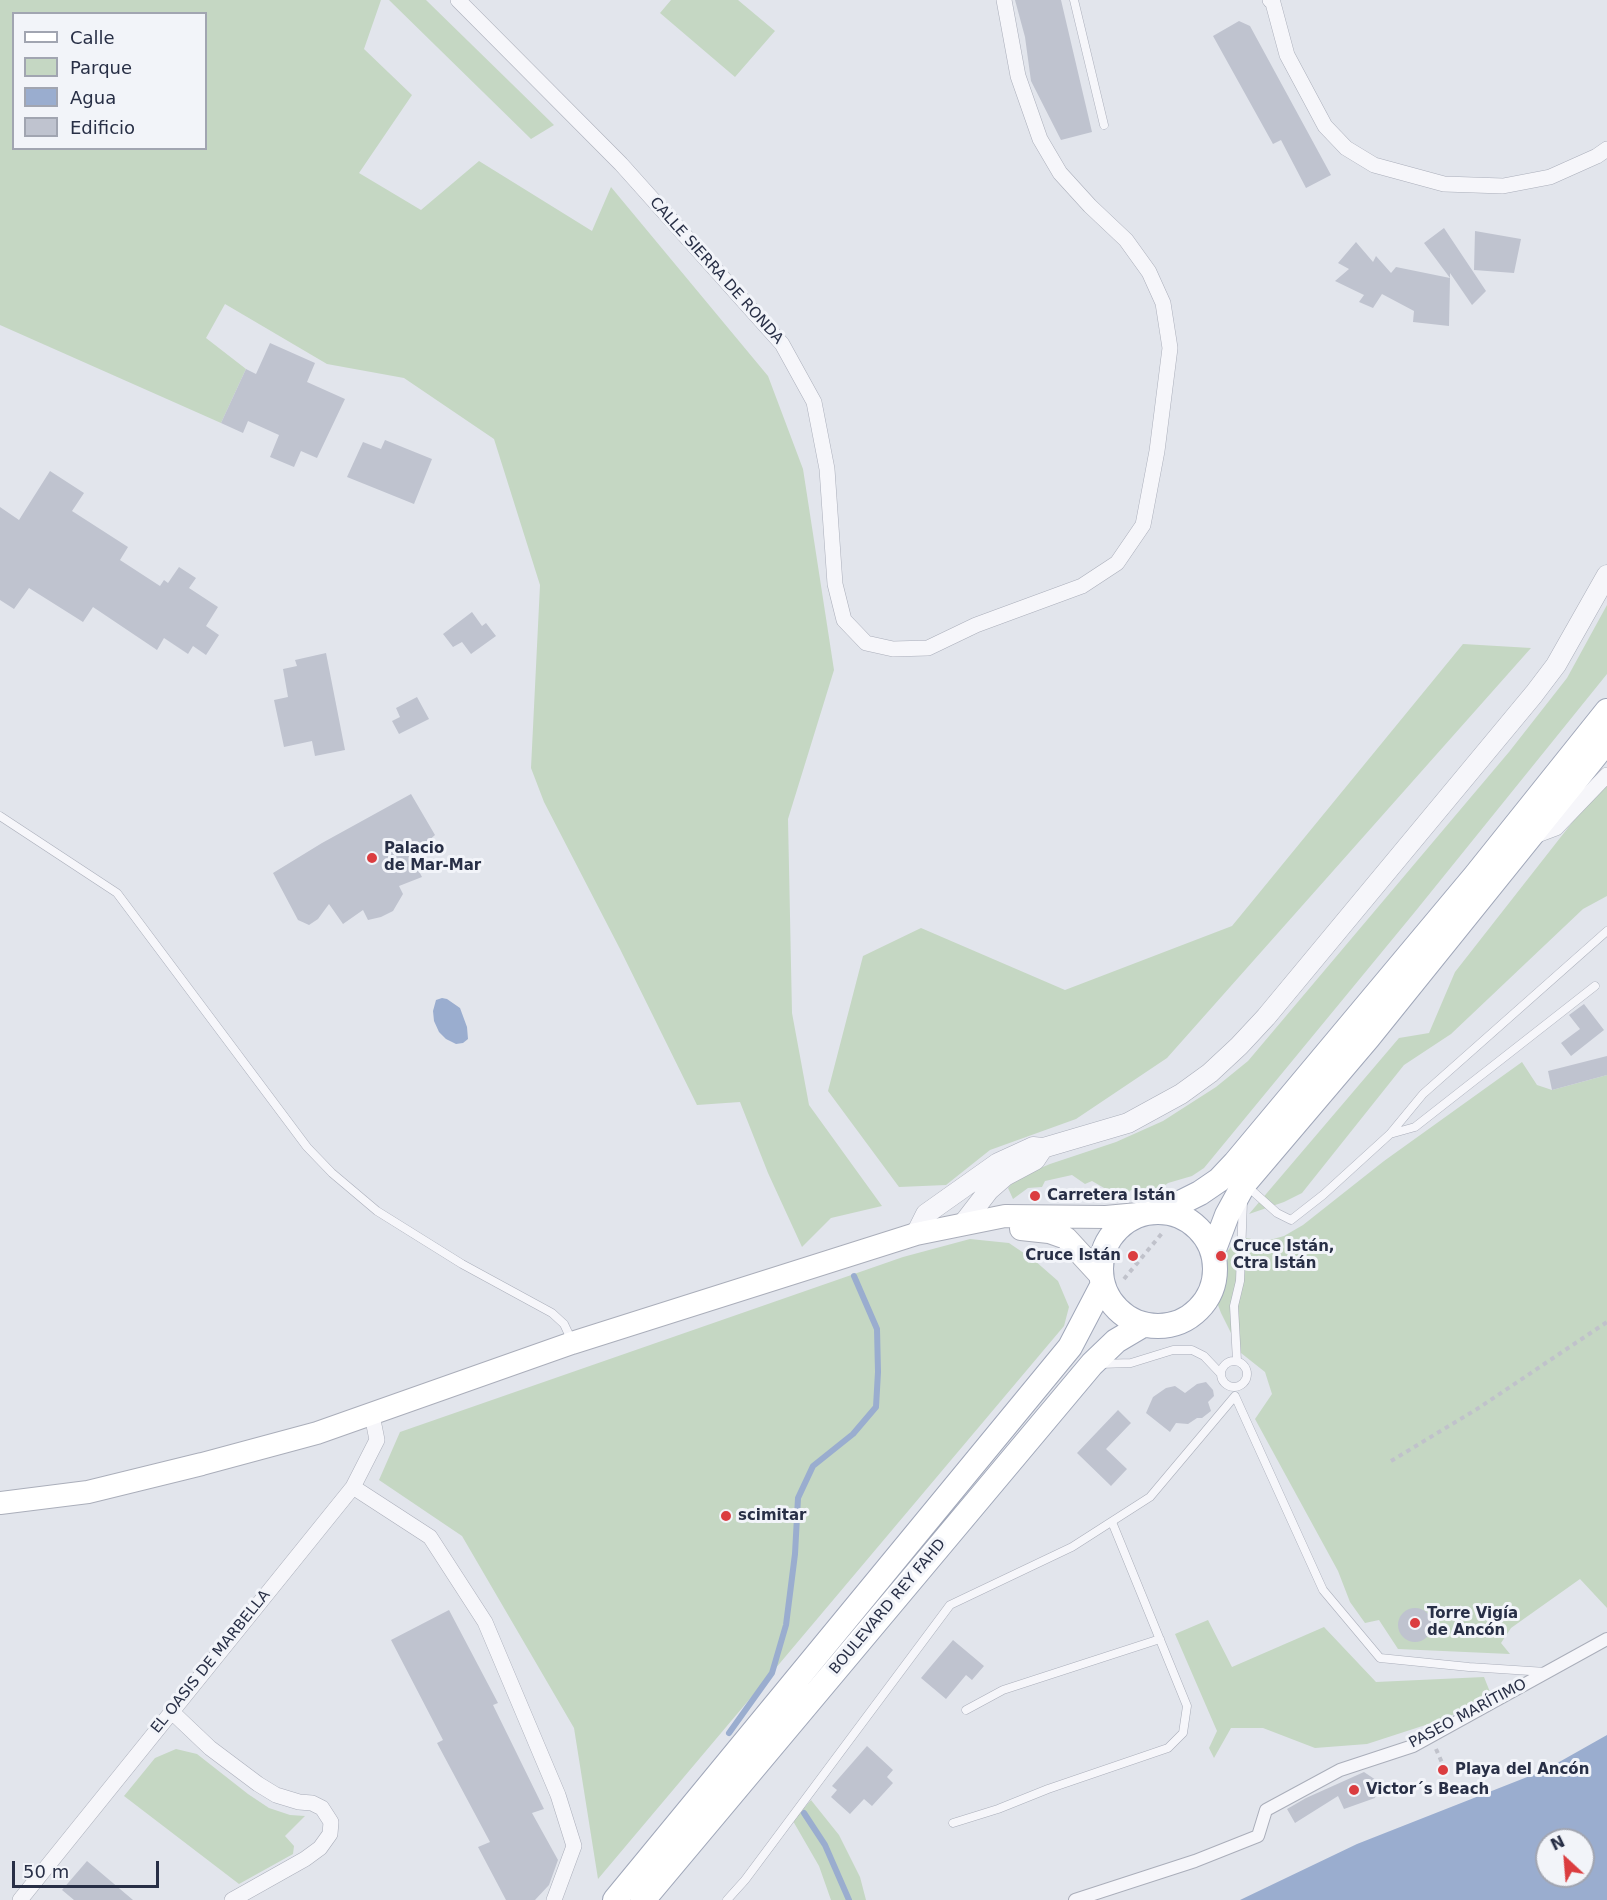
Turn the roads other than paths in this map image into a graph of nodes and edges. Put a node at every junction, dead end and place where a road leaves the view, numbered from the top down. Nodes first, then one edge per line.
1 (458, 0) edge
2 (1004, 0) edge
3 (1074, 0) edge
4 (1273, 1) edge
5 (1104, 125) dead end
6 (1607, 149) edge
7 (1607, 575) edge
8 (1607, 711) edge
9 (1607, 741) edge
10 (1607, 775) edge
11 (0, 816) edge
12 (1529, 838) junction
13 (1607, 931) edge
14 (1594, 986) dead end
15 (1390, 1134) junction
16 (1043, 1148) junction
17 (1244, 1184) junction
18 (965, 1186) junction
19 (993, 1187) junction
20 (1155, 1213) junction
21 (995, 1219) junction
22 (962, 1225) junction
23 (916, 1234) junction
24 (1213, 1252) junction
25 (1101, 1280) junction
26 (1143, 1325) junction
27 (573, 1343) junction
28 (1237, 1361) junction
29 (1092, 1364) junction
30 (1221, 1374) junction
31 (372, 1414) junction
32 (353, 1487) junction
33 (0, 1503) edge
34 (1112, 1522) junction
35 (1160, 1639) junction
36 (1607, 1639) edge
37 (1547, 1672) junction
38 (966, 1710) dead end
39 (171, 1711) junction
40 (953, 1823) dead end
41 (20, 1900) edge
42 (232, 1900) edge
43 (554, 1900) edge
44 (615, 1900) edge
45 (643, 1900) edge
46 (726, 1900) edge
47 (1075, 1900) edge

1 - 2 street, CALLE SIERRA DE RONDA
3 - 5 lane
4 - 6 street
7 - 16 street
8 - 20 main road
9 - 12 main road
10 - 12 street
11 - 27 lane
12 - 17 main road
13 - 15 lane
14 - 15 lane
15 - 17 lane
16 - 18 street
16 - 19 street
17 - 24 main road
17 - 28 lane
18 - 22 street
18 - 23 street
19 - 21 street
19 - 22 street
20 - 21 main road
20 - 24 main road
20 - 25 main road
21 - 22 main road
21 - 25 main road
22 - 23 main road
23 - 27 main road
24 - 26 main road
25 - 26 main road
25 - 44 main road, BOULEVARD REY FAHD
26 - 29 main road, BOULEVARD REY FAHD
27 - 31 main road
28 - 30 lane
28 - 30 lane
29 - 30 lane
29 - 45 main road, BOULEVARD REY FAHD
31 - 32 street, EL OASIS DE MARBELLA
31 - 33 main road
32 - 39 street, EL OASIS DE MARBELLA
32 - 43 street
34 - 35 lane
34 - 37 lane
34 - 46 lane
35 - 38 lane
35 - 40 lane
36 - 37 street, PASEO MARÍTIMO
37 - 47 street, PASEO MARÍTIMO
39 - 41 street, EL OASIS DE MARBELLA
39 - 42 street

